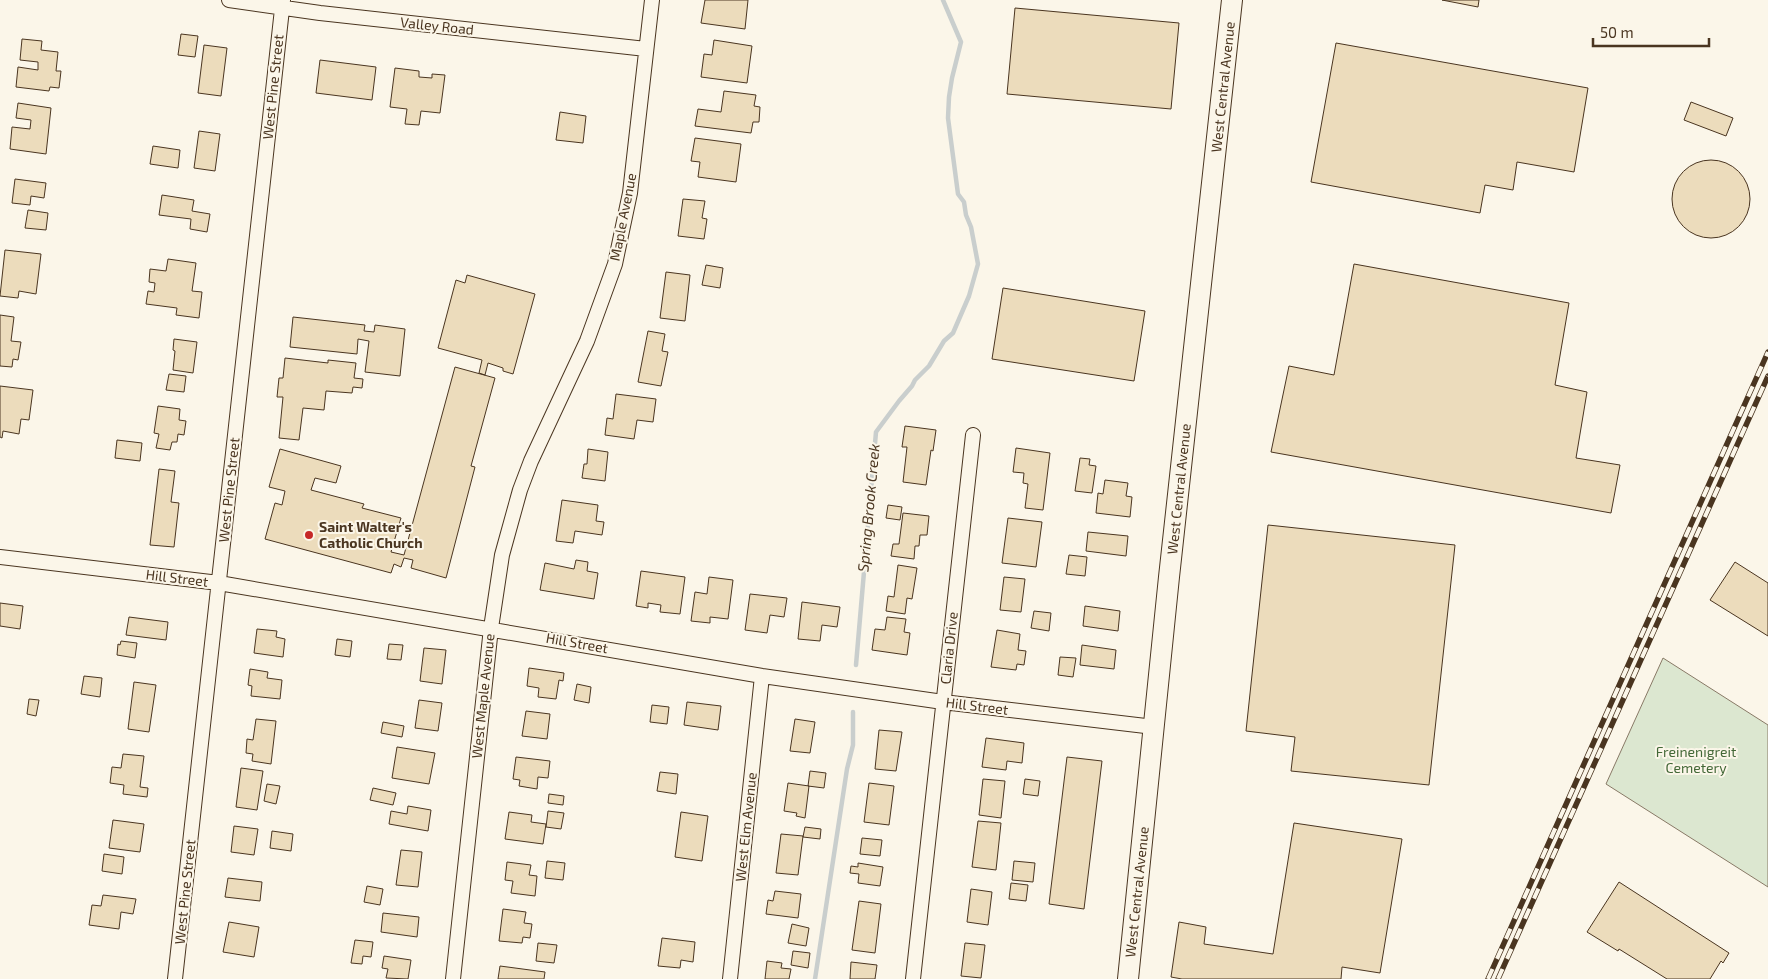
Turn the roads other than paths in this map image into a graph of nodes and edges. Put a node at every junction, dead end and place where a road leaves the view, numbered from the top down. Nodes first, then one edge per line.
1 (229, 0) edge
2 (652, 0) edge
3 (1232, 0) edge
4 (282, 4) edge
5 (646, 49) junction
6 (550, 422) joint
7 (972, 435) dead end
8 (0, 557) edge
9 (219, 583) junction
10 (491, 628) junction
11 (762, 676) junction
12 (943, 702) junction
13 (1154, 727) junction
14 (175, 979) edge
15 (453, 979) edge
16 (730, 979) edge
17 (912, 979) edge
18 (1128, 979) edge

1 - 4 street, Valley Road
2 - 5 street, Maple Avenue
3 - 13 street, West Central Avenue
4 - 5 street, Valley Road
4 - 9 street, West Pine Street
5 - 6 street, Maple Avenue
6 - 10 street, West Maple Avenue
7 - 12 street, Claria Drive
8 - 9 street, Hill Street
9 - 10 street, Hill Street
9 - 14 street, West Pine Street
10 - 11 street, Hill Street
10 - 15 street, West Maple Avenue
11 - 12 street, Hill Street
11 - 16 street, West Elm Avenue
12 - 13 street, Hill Street
12 - 17 street, Claria Drive
13 - 18 street, West Central Avenue

